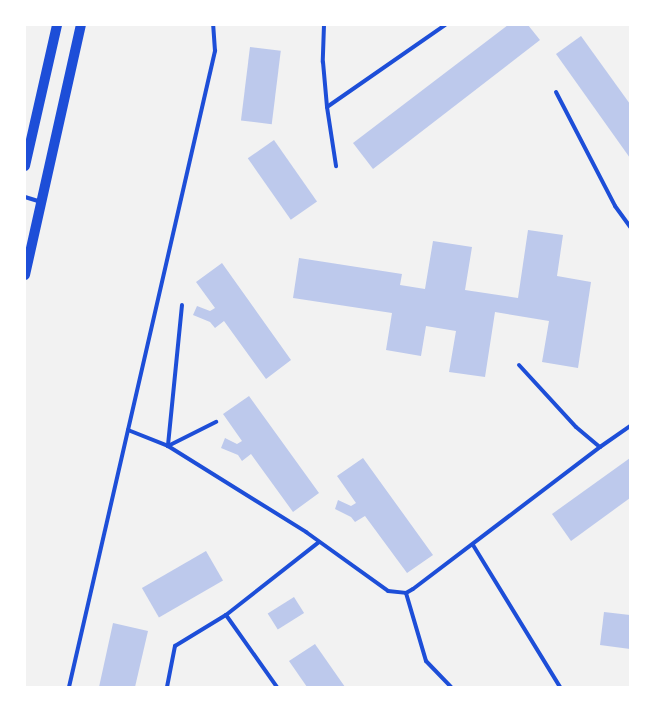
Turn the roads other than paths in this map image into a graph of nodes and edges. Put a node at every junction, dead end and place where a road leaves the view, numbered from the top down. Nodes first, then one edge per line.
1 (57, 25) edge
2 (81, 25) edge
3 (213, 25) edge
4 (324, 25) edge
5 (446, 25) edge
6 (556, 92) dead end
7 (327, 107) junction
8 (25, 166) edge
9 (336, 166) dead end
10 (25, 198) edge
11 (41, 202) junction
12 (630, 227) edge
13 (25, 276) edge
14 (182, 305) dead end
15 (519, 365) dead end
16 (216, 422) dead end
17 (630, 426) edge
18 (128, 430) junction
19 (168, 446) junction
20 (600, 447) junction
21 (319, 542) junction
22 (473, 545) junction
23 (406, 593) junction
24 (226, 615) junction
25 (69, 687) edge
26 (167, 687) edge
27 (277, 687) edge
28 (451, 687) edge
29 (560, 687) edge

1 - 8 main road
2 - 11 main road
3 - 18 lane
4 - 7 lane
5 - 7 lane
6 - 12 lane
7 - 9 lane
10 - 11 lane
11 - 13 main road
14 - 19 lane
15 - 20 lane
16 - 19 lane
17 - 20 lane
18 - 19 lane
18 - 25 lane
19 - 21 lane
20 - 22 lane
21 - 23 lane
21 - 24 lane
22 - 23 lane
22 - 29 lane
23 - 28 lane
24 - 26 lane
24 - 27 lane

